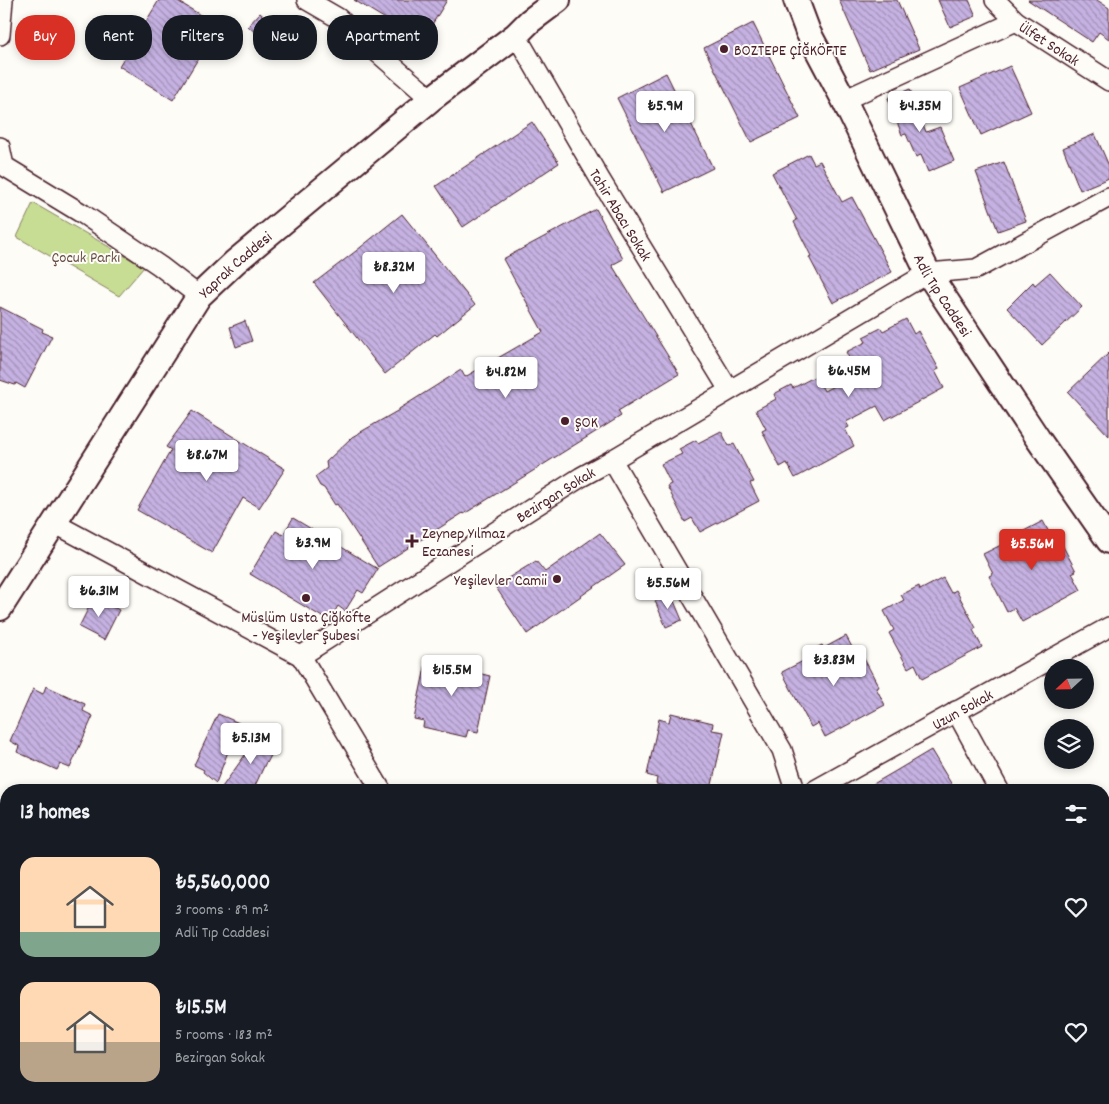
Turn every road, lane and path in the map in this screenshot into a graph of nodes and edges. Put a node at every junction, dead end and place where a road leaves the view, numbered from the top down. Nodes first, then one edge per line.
1 (3, 0) edge
2 (307, 0) edge
3 (558, 0) edge
4 (777, 0) edge
5 (796, 0) edge
6 (995, 0) edge
7 (1016, 21) junction
8 (808, 32) junction
9 (0, 35) edge
10 (516, 35) junction
11 (1109, 81) edge
12 (432, 99) junction
13 (844, 100) junction
14 (0, 147) edge
15 (1109, 196) edge
16 (928, 273) junction
17 (199, 296) junction
18 (729, 390) junction
19 (612, 460) junction
20 (54, 523) junction
21 (1106, 529) edge
22 (0, 608) edge
23 (1109, 627) edge
24 (301, 656) junction
25 (956, 711) junction
26 (377, 784) edge
27 (793, 784) edge
28 (826, 784) edge
29 (997, 784) edge

1 - 9 street
2 - 12 street
3 - 10 street, Yaprak Caddesi
4 - 8 street, Adli Tıp Caddesi
5 - 8 street, Adli Tıp Caddesi
6 - 7 street, Ülfet Sokak
7 - 11 street, Ülfet Sokak
7 - 13 street
8 - 13 street, Adli Tıp Caddesi
10 - 12 street, Yaprak Caddesi
10 - 18 street, Tahir Abacı Sokak
12 - 17 street, Yaprak Caddesi
13 - 16 street, Adli Tıp Caddesi
14 - 17 street
15 - 16 street
16 - 18 street, Bezirgan Sokak
16 - 21 street, Adli Tıp Caddesi
17 - 20 street, Yaprak Caddesi
18 - 19 street, Bezirgan Sokak
19 - 24 street, Bezirgan Sokak
19 - 27 street
20 - 22 street, Yaprak Caddesi
20 - 24 street
23 - 25 street, Uzun Sokak
24 - 26 street
25 - 28 street, Uzun Sokak
25 - 29 street

